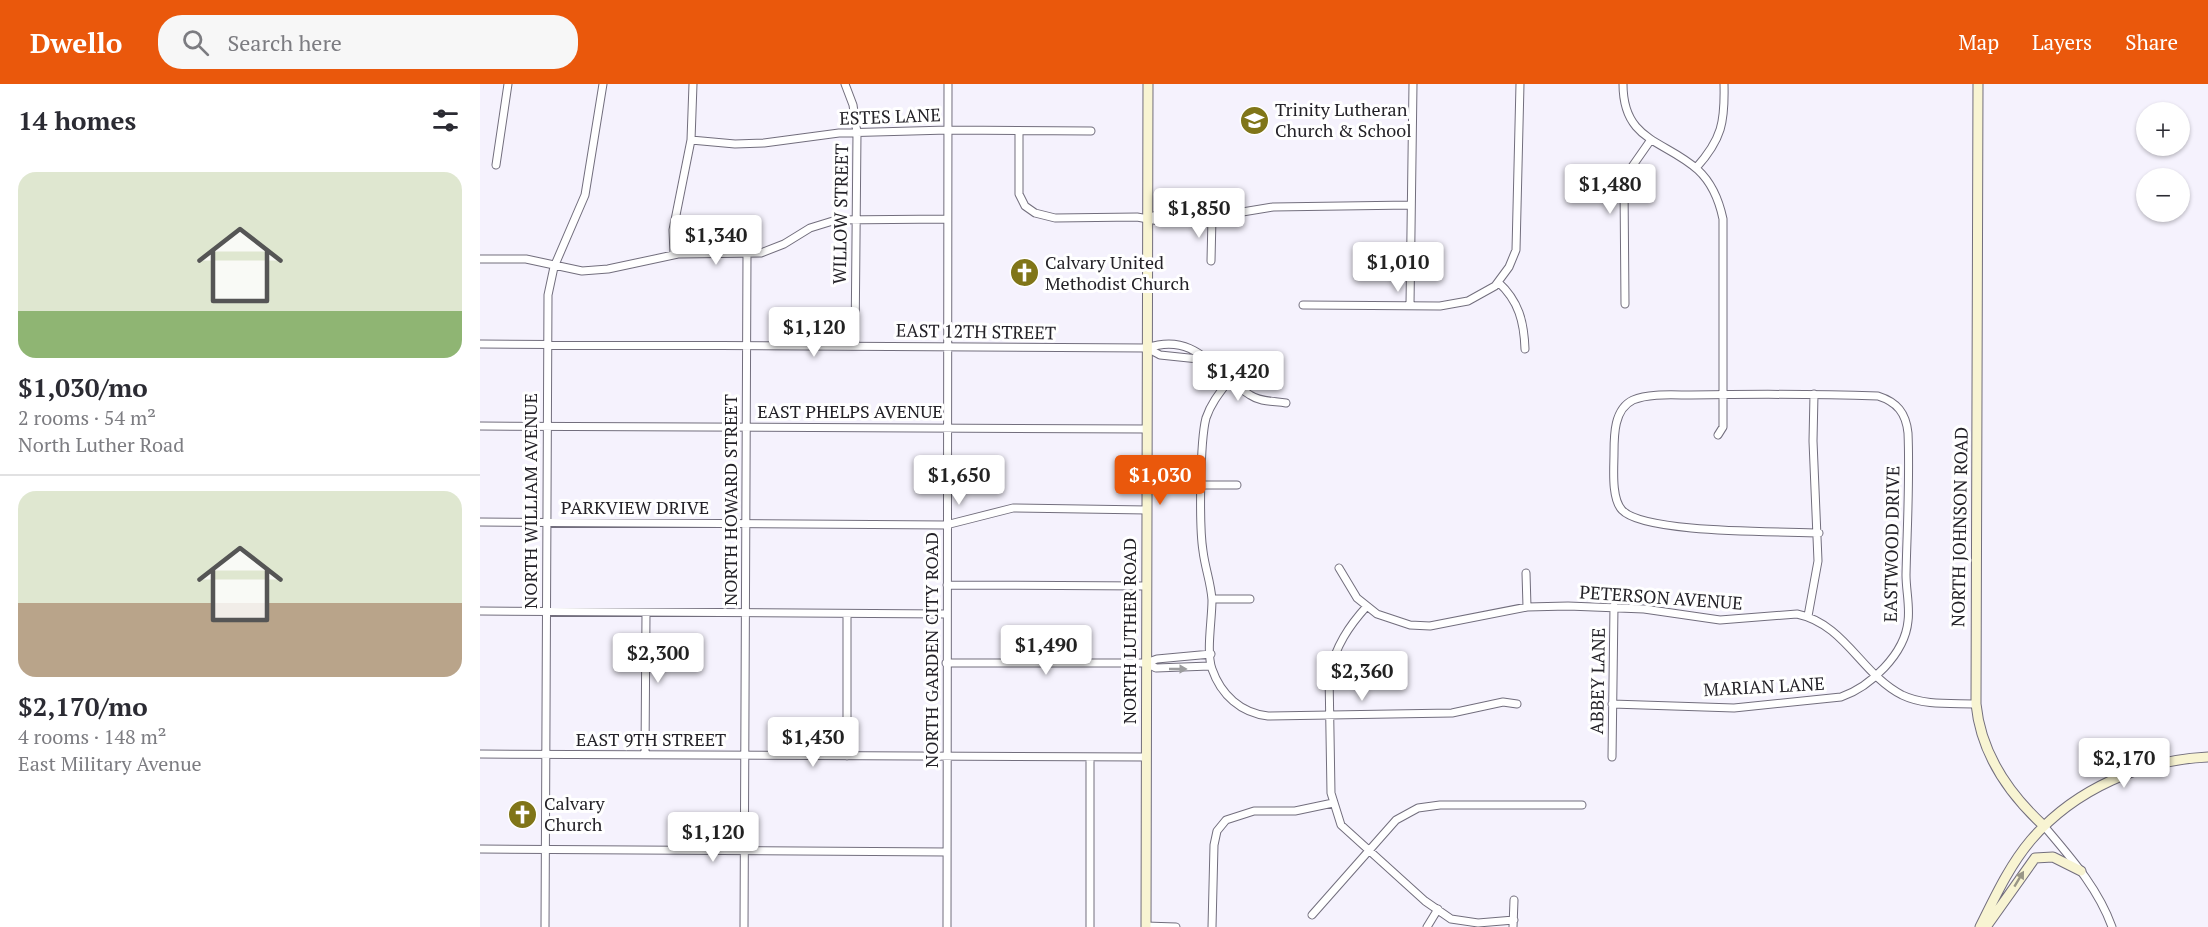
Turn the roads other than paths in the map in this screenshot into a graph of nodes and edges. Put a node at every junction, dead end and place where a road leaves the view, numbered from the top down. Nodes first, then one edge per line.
1 (508, 84) edge
2 (603, 84) edge
3 (693, 84) edge
4 (845, 84) edge
5 (948, 84) edge
6 (1148, 84) edge
7 (1413, 84) edge
8 (1520, 84) edge
9 (1623, 84) edge
10 (1725, 84) edge
11 (1978, 84) edge
12 (948, 130) junction
13 (1018, 131) junction
14 (1091, 131) dead end
15 (857, 133) junction
16 (691, 140) junction
17 (1650, 141) junction
18 (496, 165) dead end
19 (1696, 168) junction
20 (1411, 205) junction
21 (1212, 217) junction
22 (1148, 218) junction
23 (947, 219) junction
24 (855, 220) junction
25 (674, 254) junction
26 (747, 254) junction
27 (480, 259) edge
28 (1211, 261) dead end
29 (554, 267) junction
30 (1498, 282) junction
31 (1625, 304) dead end
32 (1303, 305) dead end
33 (1410, 305) junction
34 (480, 344) edge
35 (547, 345) junction
36 (746, 345) junction
37 (855, 346) junction
38 (947, 347) junction
39 (1147, 348) junction
40 (1526, 349) dead end
41 (1208, 360) junction
42 (1230, 379) junction
43 (1723, 394) junction
44 (1814, 394) junction
45 (1286, 403) dead end
46 (480, 426) edge
47 (547, 427) junction
48 (746, 427) junction
49 (947, 427) junction
50 (1147, 429) junction
51 (1718, 435) dead end
52 (1203, 485) junction
53 (1237, 485) dead end
54 (1147, 510) junction
55 (480, 522) edge
56 (547, 522) junction
57 (745, 523) junction
58 (946, 525) junction
59 (1819, 532) junction
60 (1339, 568) dead end
61 (1526, 573) dead end
62 (947, 585) junction
63 (1147, 586) junction
64 (1212, 599) junction
65 (1250, 599) dead end
66 (1367, 606) junction
67 (1614, 606) junction
68 (1527, 607) junction
69 (480, 611) edge
70 (546, 612) junction
71 (646, 613) junction
72 (745, 613) junction
73 (847, 614) junction
74 (946, 614) junction
75 (1808, 616) junction
76 (1210, 654) junction
77 (946, 663) junction
78 (1146, 663) junction
79 (1210, 666) junction
80 (1876, 676) junction
81 (1517, 704) dead end
82 (1612, 704) junction
83 (1976, 704) junction
84 (1329, 715) junction
85 (480, 754) edge
86 (545, 754) junction
87 (645, 755) junction
88 (746, 755) junction
89 (847, 756) junction
90 (947, 756) junction
91 (1090, 757) junction
92 (1146, 757) junction
93 (1612, 757) dead end
94 (2208, 757) edge
95 (1333, 803) junction
96 (1582, 805) dead end
97 (2044, 826) junction
98 (480, 849) edge
99 (545, 849) junction
100 (1369, 850) junction
101 (745, 851) junction
102 (946, 852) junction
103 (2081, 871) junction
104 (1514, 900) dead end
105 (1438, 909) junction
106 (1312, 915) dead end
107 (1513, 923) edge
108 (544, 927) edge
109 (744, 927) edge
110 (947, 927) edge
111 (1090, 927) edge
112 (1146, 927) edge
113 (1176, 927) edge
114 (1212, 927) edge
115 (1427, 927) edge
116 (1980, 927) edge
117 (1986, 927) edge
118 (2112, 927) edge

1 - 18 street
2 - 29 street, NORTH WILLIAM AVENUE
3 - 16 street
4 - 15 street, WILLOW STREET
5 - 12 street, NORTH GARDEN CITY ROAD
6 - 22 main road, NORTH LUTHER ROAD
7 - 20 street
8 - 30 street
9 - 17 street
10 - 19 street
11 - 83 main road, NORTH JOHNSON ROAD
12 - 13 street, ESTES LANE
12 - 15 street, ESTES LANE
12 - 23 street, NORTH GARDEN CITY ROAD
13 - 14 street, ESTES LANE
13 - 22 street
15 - 16 street, ESTES LANE
15 - 24 street, WILLOW STREET
16 - 25 street
17 - 19 street
17 - 31 street
19 - 43 street
20 - 21 street
20 - 33 street
21 - 22 street
21 - 28 street
22 - 39 main road, NORTH LUTHER ROAD
23 - 24 street
23 - 38 street, NORTH GARDEN CITY ROAD
24 - 26 street
24 - 37 street, WILLOW STREET
25 - 26 street
25 - 29 street
26 - 36 street, NORTH HOWARD STREET
27 - 29 street
29 - 35 street, NORTH WILLIAM AVENUE
30 - 33 street
30 - 40 street
32 - 33 street
34 - 35 street, EAST 12TH STREET
35 - 36 street, EAST 12TH STREET
35 - 47 street, NORTH WILLIAM AVENUE
36 - 37 street, EAST 12TH STREET
36 - 48 street, NORTH HOWARD STREET
37 - 38 street, EAST 12TH STREET
38 - 39 street, EAST 12TH STREET
38 - 49 street, NORTH GARDEN CITY ROAD
39 - 41 street, EAST 12TH STREET
39 - 41 street, EAST 12TH STREET
39 - 50 main road, NORTH LUTHER ROAD
41 - 42 street, EAST 12TH STREET
42 - 45 street, EAST 12TH STREET
42 - 52 street
43 - 44 street
43 - 51 street
43 - 59 street
44 - 59 street
44 - 80 street, EASTWOOD DRIVE
46 - 47 street, EAST PHELPS AVENUE
47 - 48 street, EAST PHELPS AVENUE
47 - 56 street, NORTH WILLIAM AVENUE
48 - 49 street, EAST PHELPS AVENUE
48 - 57 street, NORTH HOWARD STREET
49 - 50 street, EAST PHELPS AVENUE
49 - 58 street, NORTH GARDEN CITY ROAD
50 - 54 main road, NORTH LUTHER ROAD
52 - 53 street
52 - 64 street
54 - 58 street, PARKVIEW DRIVE
54 - 63 main road, NORTH LUTHER ROAD
55 - 56 street, PARKVIEW DRIVE
56 - 57 street, PARKVIEW DRIVE
56 - 70 street, NORTH WILLIAM AVENUE
57 - 58 street, PARKVIEW DRIVE
57 - 72 street, NORTH HOWARD STREET
58 - 62 street, NORTH GARDEN CITY ROAD
59 - 75 street
60 - 66 street, PETERSON AVENUE
61 - 68 street
62 - 63 street
62 - 74 street, NORTH GARDEN CITY ROAD
63 - 78 main road, NORTH LUTHER ROAD
64 - 65 street
64 - 76 street
66 - 68 street, PETERSON AVENUE
66 - 84 street
67 - 68 street, PETERSON AVENUE
67 - 75 street, PETERSON AVENUE
67 - 82 street, ABBEY LANE
69 - 70 street
70 - 71 street
70 - 86 street, NORTH WILLIAM AVENUE
71 - 72 street
71 - 87 street
72 - 73 street
72 - 88 street, NORTH HOWARD STREET
73 - 74 street
73 - 89 street
74 - 77 street, NORTH GARDEN CITY ROAD
75 - 80 street, PETERSON AVENUE
76 - 78 street
76 - 79 street
77 - 78 street
77 - 90 street, NORTH GARDEN CITY ROAD
78 -> 79 street
78 - 92 main road, NORTH LUTHER ROAD
79 - 84 street
80 - 82 street, MARIAN LANE
80 - 83 street, PETERSON AVENUE
81 - 84 street
82 - 93 street, ABBEY LANE
83 - 97 main road, NORTH JOHNSON ROAD
84 - 95 street
85 - 86 street, EAST 9TH STREET
86 - 87 street, EAST 9TH STREET
86 - 99 street, NORTH WILLIAM AVENUE
87 - 88 street, EAST 9TH STREET
88 - 89 street, EAST 9TH STREET
88 - 101 street, NORTH HOWARD STREET
89 - 90 street, EAST 9TH STREET
90 - 91 street, EAST 9TH STREET
90 - 102 street, NORTH GARDEN CITY ROAD
91 - 92 street, EAST 9TH STREET
91 - 111 street
92 - 112 main road, NORTH LUTHER ROAD
94 - 97 main road
95 - 100 street
95 - 114 street
96 - 100 street
97 - 103 street, NORTH JOHNSON ROAD
97 - 116 main road
98 - 99 street
99 - 101 street
99 - 108 street, NORTH WILLIAM AVENUE
100 - 105 street
100 - 106 street
101 - 102 street
101 - 109 street, NORTH HOWARD STREET
102 - 110 street, NORTH GARDEN CITY ROAD
117 -> 103 main road
103 - 118 street, NORTH JOHNSON ROAD
104 - 107 street
105 - 107 street
105 - 115 street
112 - 113 street

